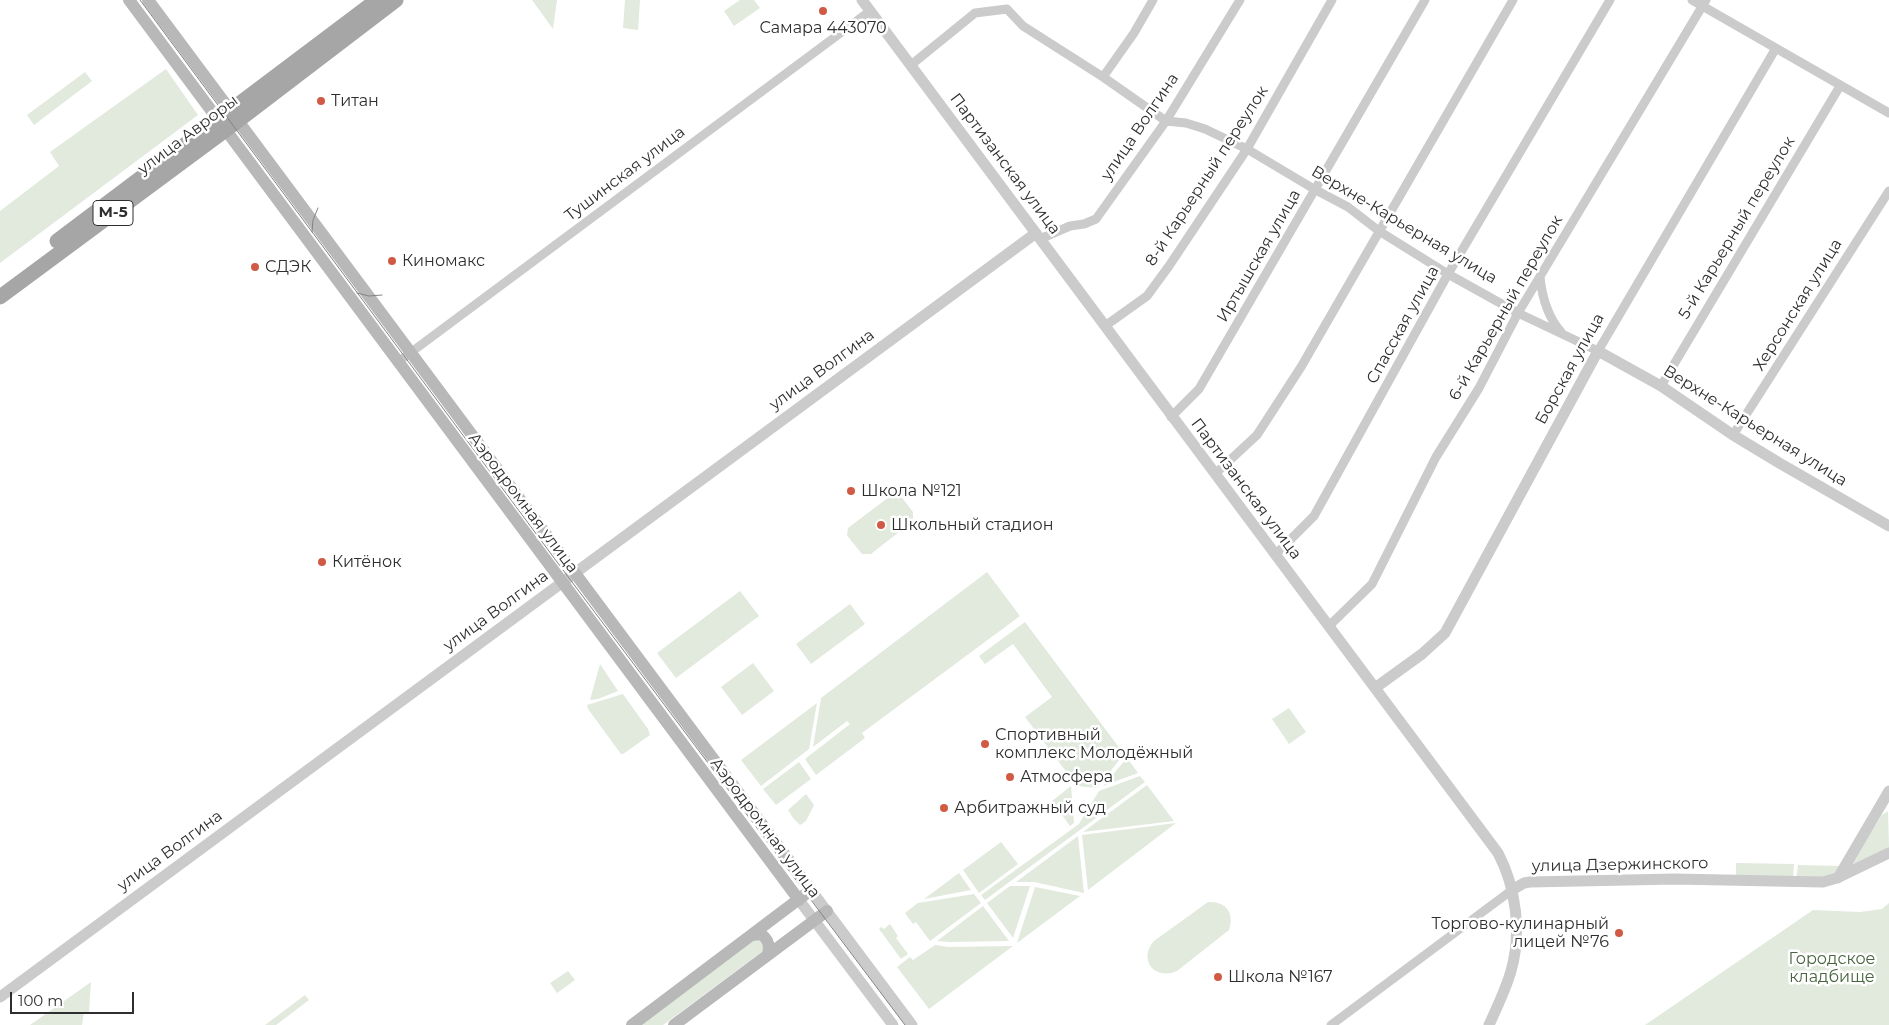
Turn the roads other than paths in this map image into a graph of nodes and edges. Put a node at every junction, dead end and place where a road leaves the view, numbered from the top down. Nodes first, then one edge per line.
1 (129, 0) edge
2 (148, 0) edge
3 (378, 0) edge
4 (396, 0) edge
5 (862, 0) edge
6 (1153, 0) edge
7 (1240, 0) edge
8 (1332, 0) edge
9 (1425, 0) edge
10 (1513, 0) edge
11 (1610, 0) edge
12 (1692, 0) edge
13 (1704, 3) edge
14 (1010, 4) edge
15 (870, 11) junction
16 (1776, 48) junction
17 (911, 65) junction
18 (1103, 77) junction
19 (1840, 86) junction
20 (1889, 113) edge
21 (235, 116) junction
22 (1166, 121) junction
23 (222, 126) junction
24 (1247, 149) junction
25 (1314, 189) junction
26 (1889, 191) edge
27 (1379, 231) junction
28 (1038, 236) junction
29 (1448, 274) junction
30 (1540, 277) junction
31 (0, 284) edge
32 (0, 297) edge
33 (1518, 313) junction
34 (1105, 326) junction
35 (1562, 334) junction
36 (1598, 351) junction
37 (411, 352) junction
38 (398, 362) junction
39 (1661, 386) junction
40 (1171, 417) junction
41 (1733, 435) junction
42 (1215, 474) junction
43 (1889, 526) edge
44 (1275, 555) junction
45 (575, 572) junction
46 (562, 582) junction
47 (1329, 626) junction
48 (1375, 688) junction
49 (1889, 791) edge
50 (1889, 853) edge
51 (1837, 878) junction
52 (811, 890) junction
53 (1512, 890) junction
54 (799, 900) junction
55 (827, 911) junction
56 (814, 920) junction
57 (752, 935) junction
58 (768, 954) junction
59 (0, 996) edge
60 (632, 1025) edge
61 (674, 1025) edge
62 (893, 1025) edge
63 (912, 1025) edge
64 (1332, 1025) edge
65 (1489, 1025) edge

1 - 23 main road, Аэродромная улица
2 - 21 main road, Аэродромная улица
3 - 21 main road, улица Авроры / М-5
4 - 21 main road, улица Авроры / М-5
5 - 15 street, Партизанская улица
6 - 18 street
7 - 22 street, улица Волгина
8 - 24 street, 8-й Карьерный переулок
9 - 25 street, Иртышская улица
10 - 27 street
11 - 29 street, Спасская улица
12 - 13 street
13 - 16 street
13 - 30 street, 6-й Карьерный переулок
14 - 17 street, Верхне-Карьерная улица
14 - 18 street, Верхне-Карьерная улица
15 - 17 street, Партизанская улица
15 - 37 street, Тушинская улица
16 - 19 street
16 - 36 street, Борская улица
17 - 28 street, Партизанская улица
18 - 22 street, Верхне-Карьерная улица
19 - 20 street
19 - 39 street, 5-й Карьерный переулок
21 - 23 main road, улица Авроры / М-5
21 - 37 main road, Аэродромная улица
22 - 24 street, Верхне-Карьерная улица
22 - 28 street, улица Волгина
23 - 31 main road, улица Авроры / М-5
23 - 32 main road, улица Авроры / М-5
23 - 38 main road, Аэродромная улица
24 - 25 street, Верхне-Карьерная улица
24 - 34 street, 8-й Карьерный переулок
25 - 27 street, Верхне-Карьерная улица
25 - 40 street, Иртышская улица
26 - 41 street, Херсонская улица
27 - 29 street, Верхне-Карьерная улица
27 - 42 street
28 - 34 street, Партизанская улица
28 - 45 street, улица Волгина
29 - 33 street, Верхне-Карьерная улица
29 - 44 street, Спасская улица
30 - 33 street, 6-й Карьерный переулок
30 - 35 street
33 - 35 street, Верхне-Карьерная улица
33 - 47 street, 6-й Карьерный переулок
34 - 40 street, Партизанская улица
35 - 36 street, Верхне-Карьерная улица
36 - 39 street, Верхне-Карьерная улица
36 - 48 street, Борская улица
37 - 38 street, Тушинская улица
37 - 45 main road, Аэродромная улица
38 - 46 main road, Аэродромная улица
39 - 41 street, Верхне-Карьерная улица
40 - 42 street, Партизанская улица
41 - 43 street, Верхне-Карьерная улица
42 - 44 street, Партизанская улица
44 - 47 street, Партизанская улица
45 - 46 street, улица Волгина
45 - 52 main road, Аэродромная улица
46 - 54 main road, Аэродромная улица
46 - 59 street, улица Волгина
47 - 48 street, Партизанская улица
48 - 53 street, Партизанская улица
49 - 51 street
50 - 51 street, улица Дзержинского
51 - 53 street, улица Дзержинского
52 - 54 main road
52 - 55 street, Аэродромная улица
53 - 64 street, улица Дзержинского
53 - 65 street, Партизанская улица
54 - 56 street, Аэродромная улица
54 - 57 main road
55 - 56 main road
55 - 63 street, Аэродромная улица
56 - 58 main road
56 - 62 street, Аэродромная улица
57 - 58 main road
57 - 60 main road
58 - 61 main road

